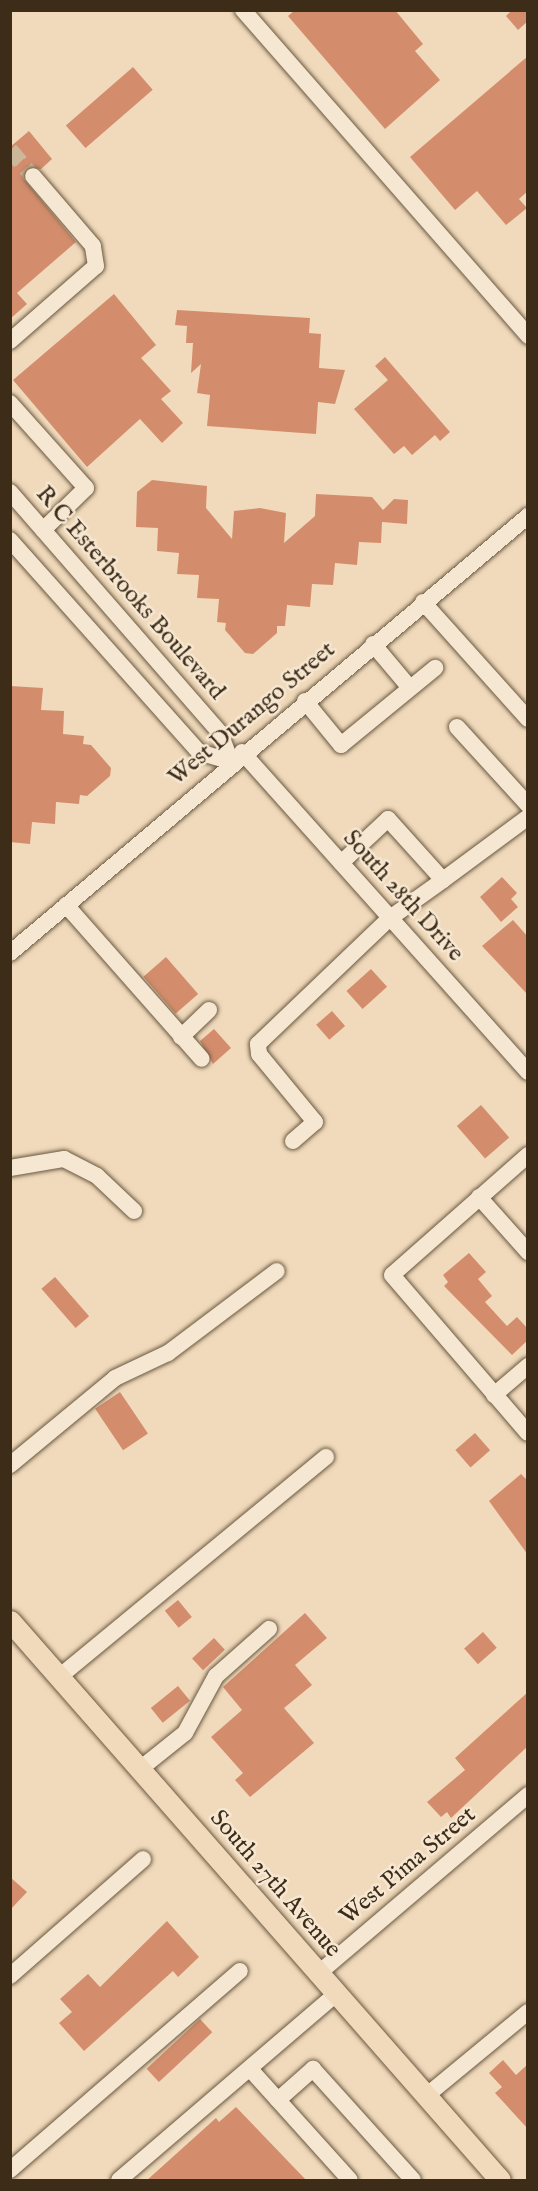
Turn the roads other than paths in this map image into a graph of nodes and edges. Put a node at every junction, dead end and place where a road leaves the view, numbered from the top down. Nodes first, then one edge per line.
1 (243, 10) edge
2 (33, 176) tunnel mouth
3 (528, 336) edge
4 (10, 341) edge
5 (10, 403) edge
6 (10, 492) edge
7 (528, 516) edge
8 (43, 530) junction
9 (10, 540) edge
10 (423, 602) junction
11 (373, 644) junction
12 (435, 668) dead end
13 (410, 688) junction
14 (305, 700) junction
15 (528, 719) edge
16 (457, 727) dead end
17 (237, 757) junction
18 (528, 805) edge
19 (528, 817) edge
20 (341, 863) junction
21 (443, 880) junction
22 (66, 904) junction
23 (390, 918) junction
24 (10, 953) edge
25 (209, 1010) dead end
26 (181, 1037) junction
27 (202, 1059) dead end
28 (528, 1072) edge
29 (293, 1141) dead end
30 (528, 1155) edge
31 (10, 1168) edge
32 (479, 1197) junction
33 (134, 1210) dead end
34 (528, 1252) edge
35 (277, 1271) dead end
36 (528, 1366) edge
37 (494, 1395) junction
38 (528, 1433) edge
39 (326, 1457) dead end
40 (10, 1465) edge
41 (10, 1621) edge
42 (269, 1629) dead end
43 (59, 1677) junction
44 (140, 1769) junction
45 (528, 1795) edge
46 (143, 1859) dead end
47 (240, 1971) dead end
48 (319, 1973) junction
49 (10, 1976) edge
50 (337, 1993) junction
51 (528, 2012) edge
52 (250, 2069) junction
53 (426, 2096) junction
54 (278, 2100) junction
55 (10, 2170) edge
56 (119, 2181) edge
57 (350, 2181) edge
58 (413, 2181) edge
59 (500, 2181) edge

1 - 3 street
2 - 4 street
5 - 8 street
6 - 8 street, R C Esterbrooks Boulevard
7 - 10 street, West Durango Street
8 - 17 street, R C Esterbrooks Boulevard
9 - 17 street
10 - 11 street, West Durango Street
10 - 15 street
11 - 13 street
11 - 14 street, West Durango Street
12 - 13 street
13 - 14 street
14 - 17 street, West Durango Street
16 - 18 street
17 - 20 street, South 28th Drive
17 - 22 street, West Durango Street
19 - 21 street
20 - 21 street
20 - 23 street, South 28th Drive
21 - 23 street
22 - 24 street, West Durango Street
22 - 26 street
23 - 28 street, South 28th Drive
23 - 29 street
25 - 26 street
26 - 27 street
30 - 32 street
31 - 33 street
32 - 34 street
32 - 37 street
35 - 40 street
36 - 37 street
37 - 38 street
39 - 43 street
41 - 43 main road, South 27th Avenue
42 - 44 street
43 - 44 main road, South 27th Avenue
44 - 48 main road, South 27th Avenue
45 - 48 street, West Pima Street
46 - 49 street
47 - 55 street
48 - 50 main road, South 27th Avenue
50 - 52 street
50 - 53 main road, South 27th Avenue
51 - 53 street
52 - 54 street
52 - 56 street
53 - 59 main road, South 27th Avenue
54 - 57 street
54 - 58 street

